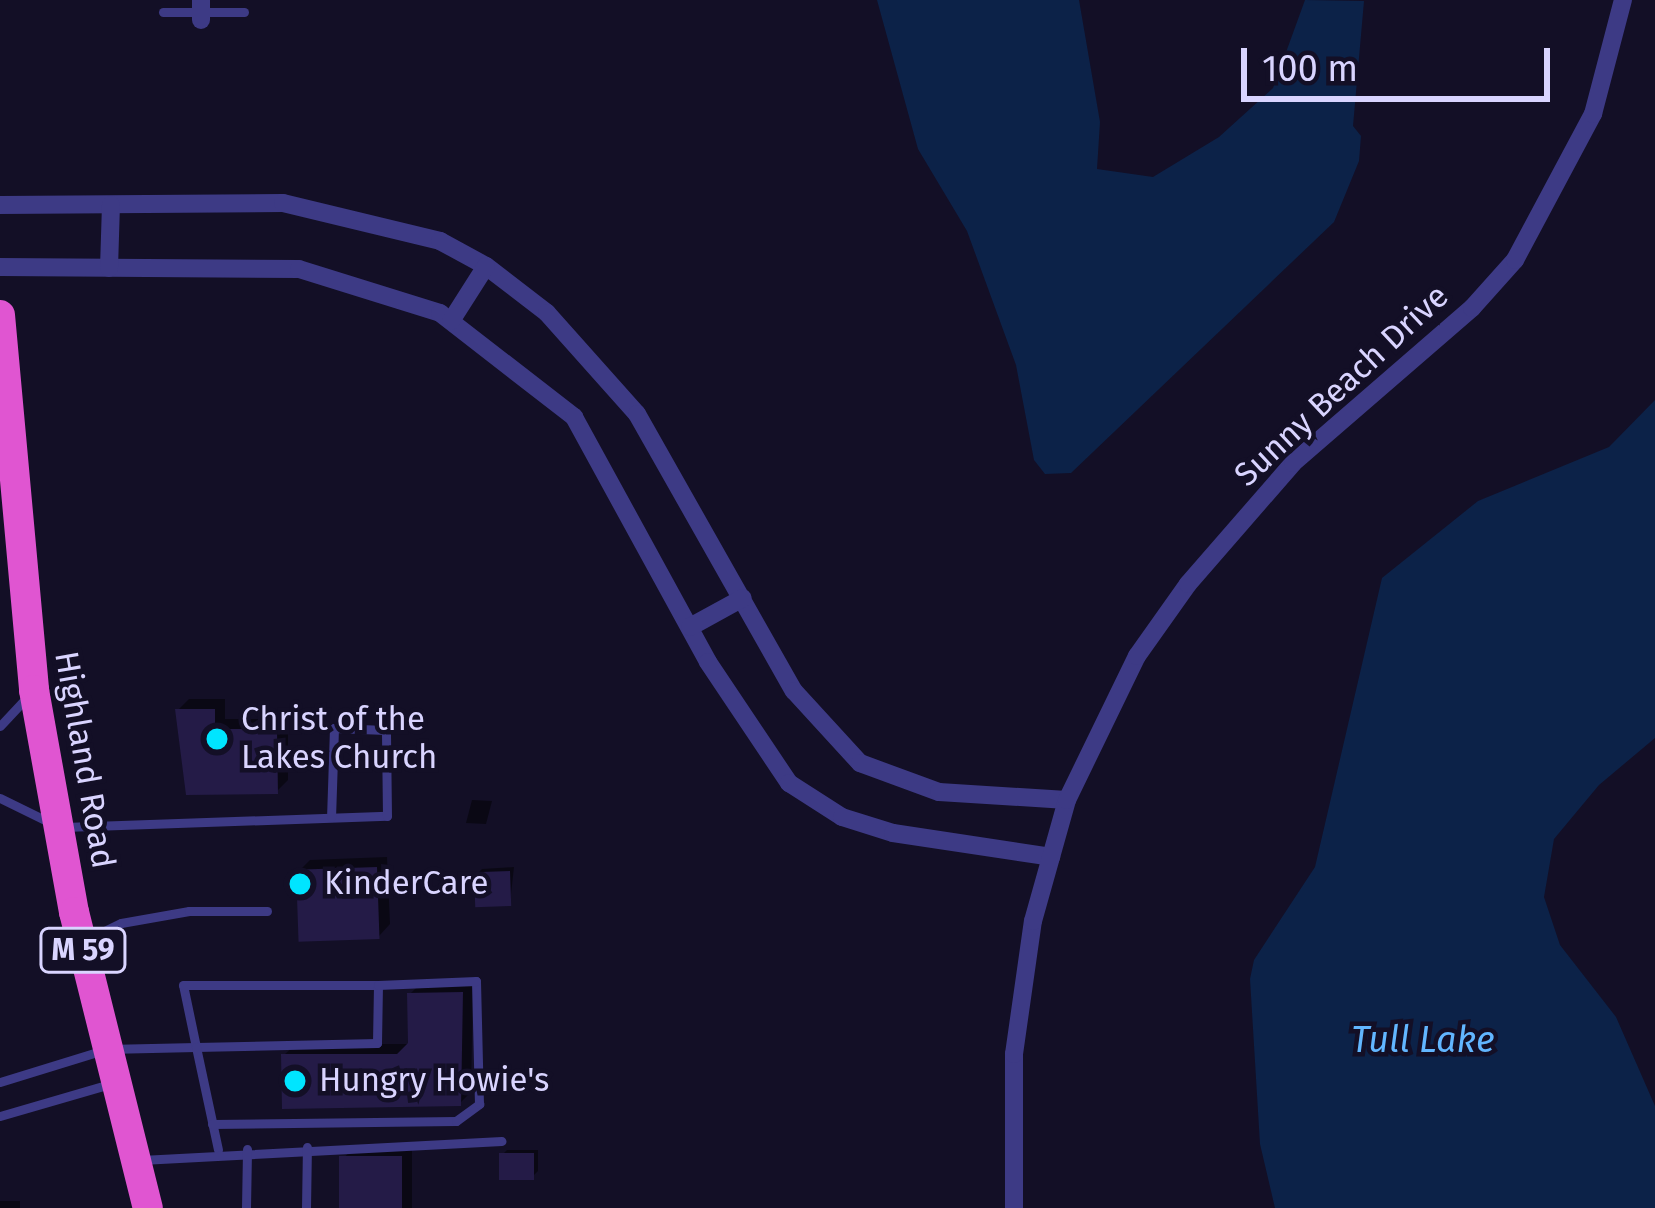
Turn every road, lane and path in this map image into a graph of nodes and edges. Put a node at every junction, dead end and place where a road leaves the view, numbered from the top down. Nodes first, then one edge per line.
1 (1623, 0) edge
2 (202, 11) edge
3 (163, 12) dead end
4 (244, 12) dead end
5 (0, 205) edge
6 (111, 205) junction
7 (486, 266) junction
8 (0, 267) edge
9 (109, 268) junction
10 (0, 316) edge
11 (451, 321) junction
12 (5, 458) edge
13 (742, 598) junction
14 (690, 627) junction
15 (34, 690) junction
16 (0, 726) edge
17 (0, 798) edge
18 (1066, 800) junction
19 (332, 817) junction
20 (59, 828) junction
21 (1051, 857) junction
22 (267, 911) dead end
23 (81, 942) junction
24 (378, 985) junction
25 (196, 1047) junction
26 (106, 1048) junction
27 (0, 1082) edge
28 (115, 1083) junction
29 (0, 1116) edge
30 (212, 1124) junction
31 (501, 1141) dead end
32 (307, 1147) junction
33 (247, 1149) junction
34 (218, 1150) junction
35 (135, 1161) junction
36 (148, 1208) edge
37 (246, 1208) edge
38 (306, 1208) edge
39 (1014, 1208) edge

1 - 18 street, Sunny Beach Drive
2 - 3 lane
2 - 4 lane
5 - 6 street
6 - 7 street
6 - 9 street
7 - 11 street
7 - 13 street
8 - 9 street
9 - 11 street
10 - 12 highway, Highland Road / M 59
11 - 14 street
12 - 15 highway, Highland Road / M 59
13 - 14 street
13 - 18 street
14 - 21 street
15 - 16 lane
15 - 20 highway, Highland Road / M 59
17 - 20 lane
18 - 21 street, Sunny Beach Drive
19 - 19 lane
19 - 20 lane
20 - 23 highway, Highland Road / M 59
21 - 39 street, Sunny Beach Drive
22 - 23 lane
23 - 26 highway, Highland Road / M 59
24 - 25 lane
24 - 25 lane
24 - 30 lane
25 - 26 lane
25 - 30 lane
26 - 27 lane
26 - 28 highway, Highland Road / M 59
28 - 29 lane
28 - 35 highway, Highland Road / M 59
30 - 34 lane
31 - 32 lane
32 - 33 lane
32 - 38 lane
33 - 34 lane
33 - 37 lane
34 - 35 lane
35 - 36 highway, Highland Road / M 59

